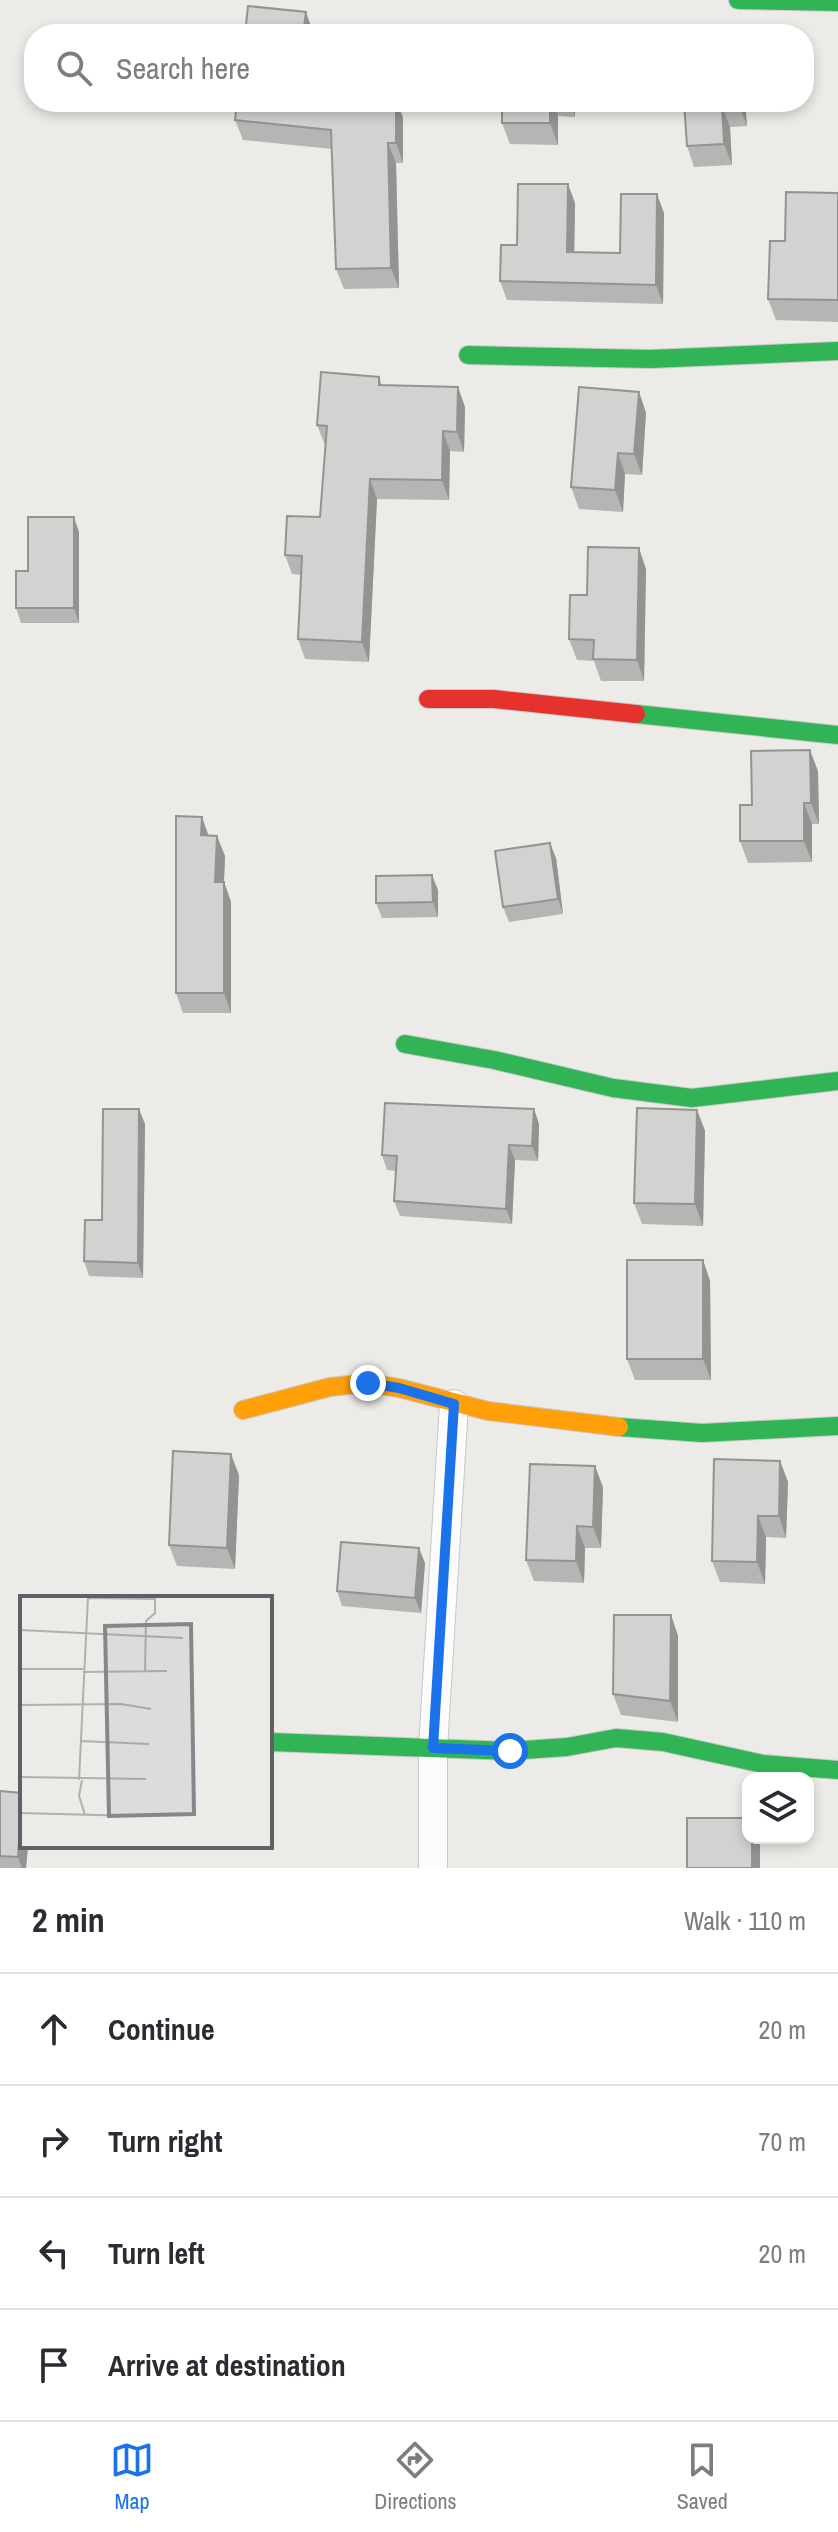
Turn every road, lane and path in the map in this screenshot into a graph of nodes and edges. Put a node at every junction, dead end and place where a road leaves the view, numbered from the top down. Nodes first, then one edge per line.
1 (738, 0) edge
2 (838, 2) edge
3 (838, 351) edge
4 (468, 355) dead end
5 (428, 699) dead end
6 (838, 735) edge
7 (405, 1044) dead end
8 (838, 1081) edge
9 (454, 1404) junction
10 (243, 1410) dead end
11 (838, 1426) edge
12 (272, 1742) edge
13 (433, 1748) junction
14 (838, 1770) edge
15 (433, 1868) edge

1 - 2 street
3 - 4 street
5 - 6 street
7 - 8 street
9 - 10 street
9 - 11 street
9 - 13 street
12 - 13 street
13 - 14 street
13 - 15 street

